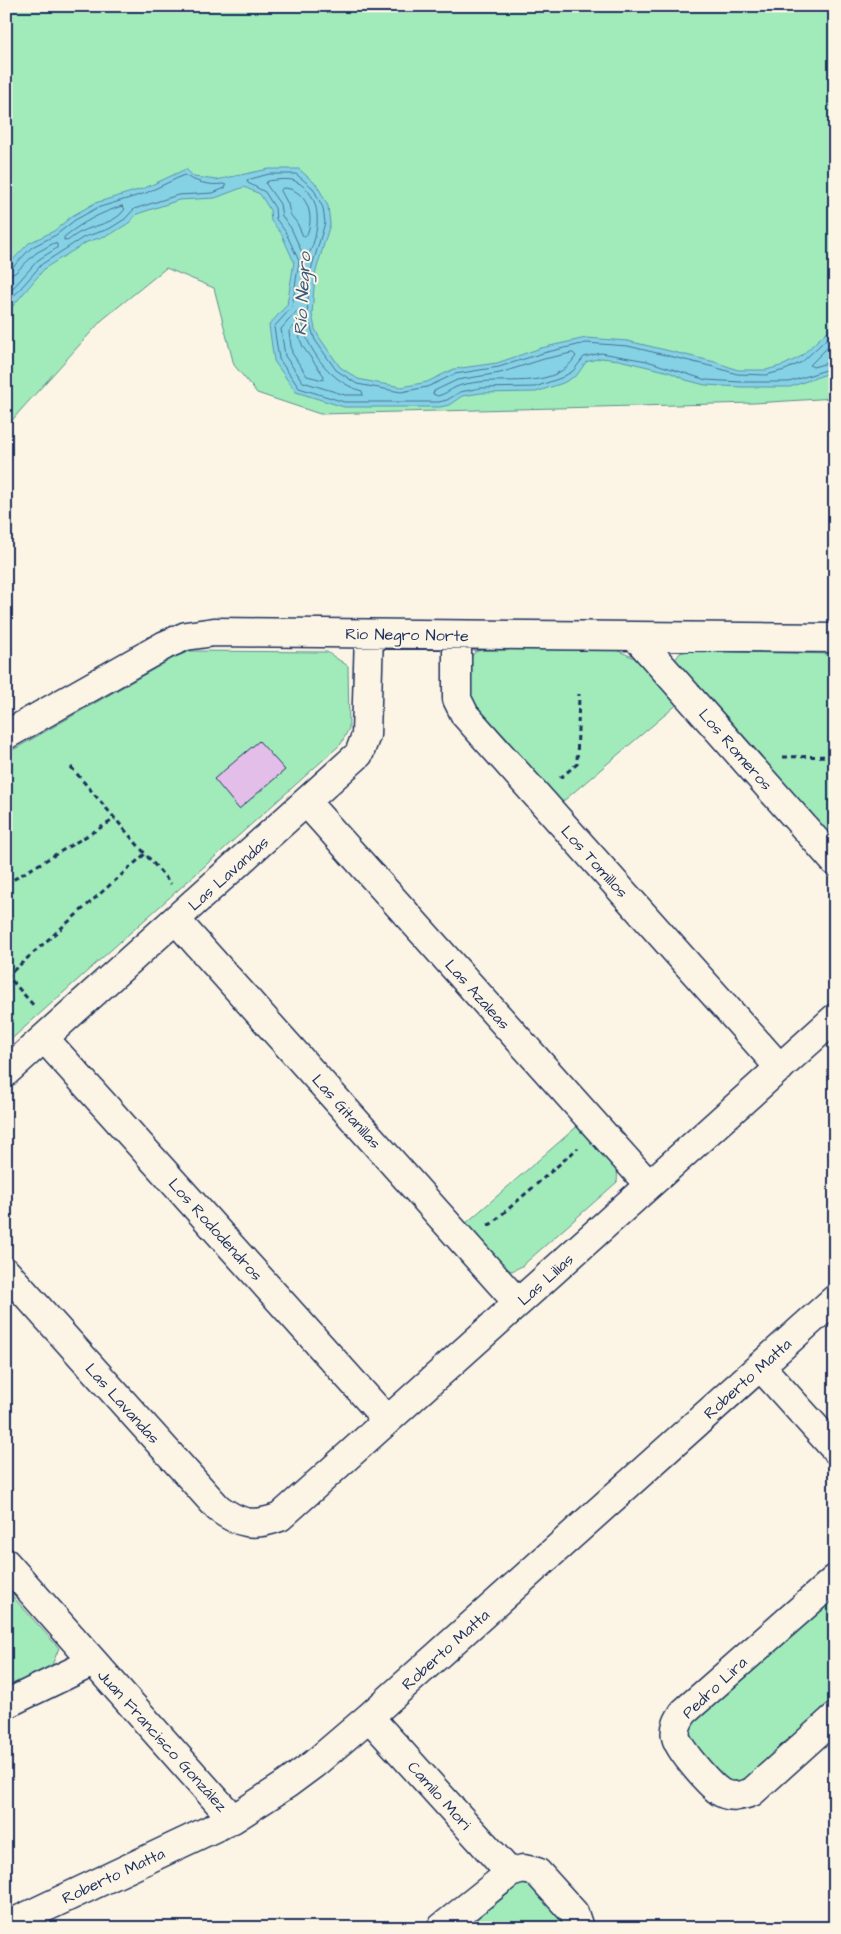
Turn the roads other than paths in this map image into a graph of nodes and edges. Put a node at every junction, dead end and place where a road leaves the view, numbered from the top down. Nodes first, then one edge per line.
1 (369, 634) junction
2 (457, 635) junction
3 (636, 636) junction
4 (835, 638) edge
5 (6, 735) edge
6 (307, 803) junction
7 (835, 862) edge
8 (183, 914) junction
9 (835, 1018) edge
10 (49, 1033) junction
11 (780, 1068) junction
12 (6, 1072) edge
13 (649, 1185) junction
14 (6, 1272) edge
15 (835, 1298) edge
16 (518, 1303) junction
17 (760, 1366) junction
18 (387, 1420) junction
19 (835, 1449) edge
20 (248, 1523) joint
21 (6, 1563) edge
22 (835, 1579) edge
23 (93, 1662) junction
24 (6, 1704) edge
25 (369, 1717) junction
26 (835, 1717) edge
27 (233, 1819) junction
28 (510, 1873) junction
29 (6, 1926) edge
30 (441, 1928) edge
31 (579, 1928) edge

1 - 2 street, Rio Negro Norte
1 - 5 street, Rio Negro Norte
1 - 6 street, Las Lavandas
2 - 3 street, Rio Negro Norte
2 - 11 street, Los Tomillos
3 - 4 street, Rio Negro Norte
3 - 7 street, Los Romeros
6 - 8 street, Las Lavandas
6 - 13 street, Las Azaleas
8 - 10 street, Las Lavandas
8 - 16 street, Las Gitanillas
9 - 11 street, Las Lilias
10 - 12 street, Las Lavandas
10 - 18 street, Los Rododendros
11 - 13 street, Las Lilias
13 - 16 street, Las Lilias
14 - 20 street, Las Lavandas
15 - 17 street, Roberto Matta
16 - 18 street, Las Lilias
17 - 19 street
17 - 25 street, Roberto Matta
18 - 20 street, Las Lilias
21 - 23 street, Juan Francisco González
22 - 26 street, Pedro Lira
23 - 24 street, Juan Francisco González
23 - 27 street, Juan Francisco González
25 - 27 street, Roberto Matta
25 - 28 street, Camilo Mori
27 - 29 street, Roberto Matta
28 - 30 street
28 - 31 street

